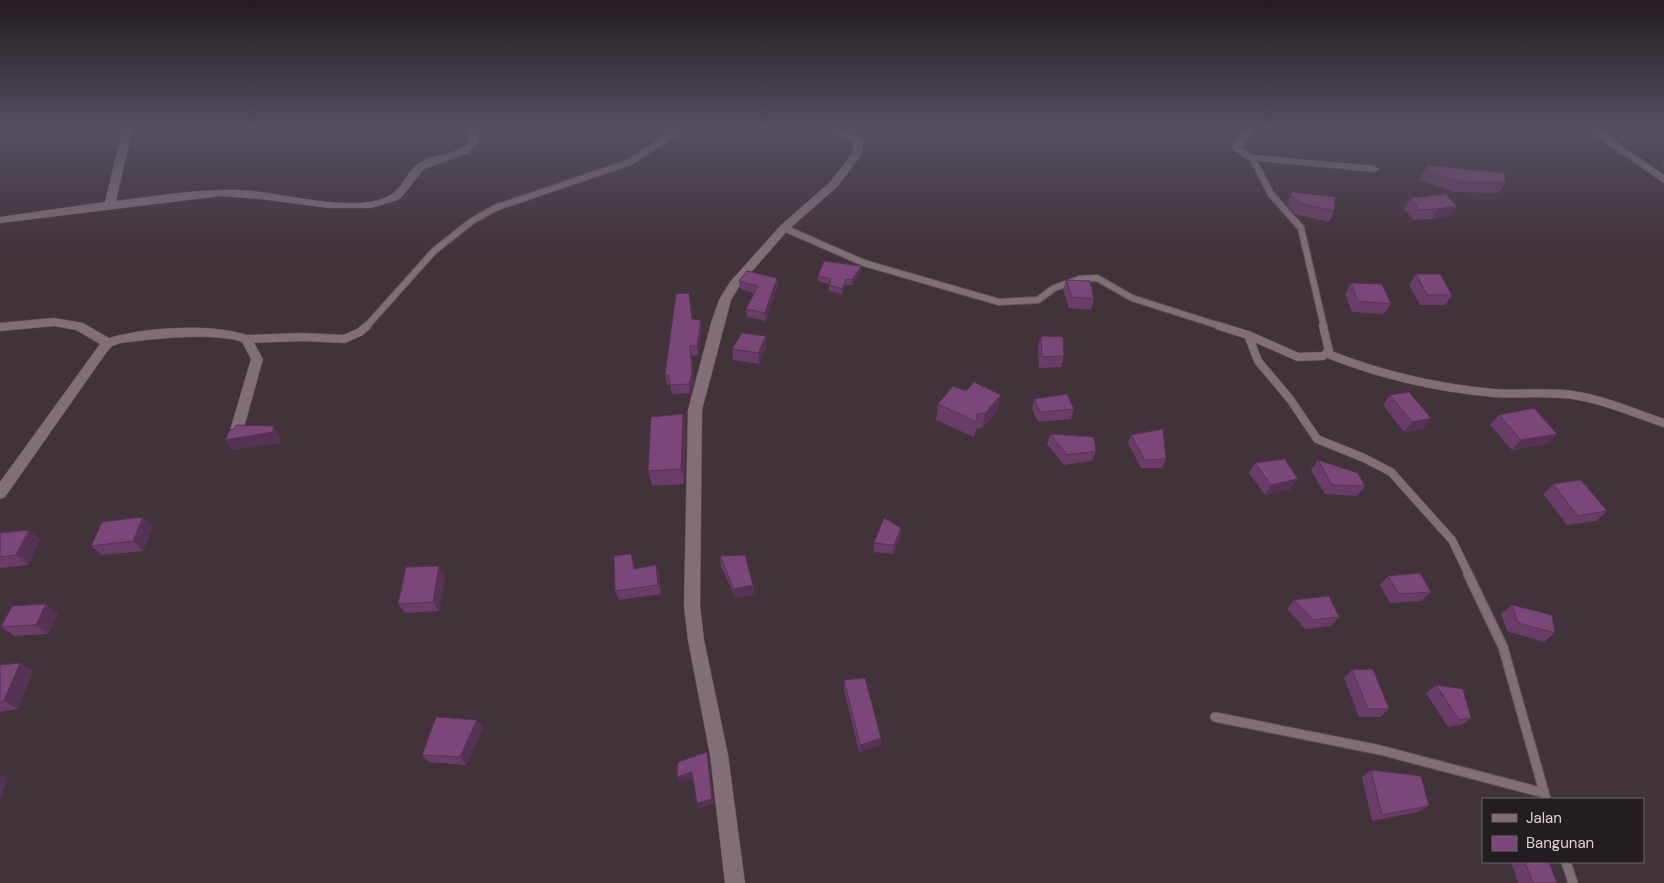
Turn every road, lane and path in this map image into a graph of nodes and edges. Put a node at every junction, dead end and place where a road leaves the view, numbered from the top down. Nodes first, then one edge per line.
1 (118, 168) edge
2 (420, 168) edge
3 (612, 168) edge
4 (846, 168) edge
5 (1257, 168) edge
6 (1365, 168) edge
7 (1647, 168) edge
8 (1374, 169) dead end
9 (1664, 180) edge
10 (110, 205) junction
11 (0, 220) edge
12 (784, 228) junction
13 (0, 326) edge
14 (1248, 335) junction
15 (247, 339) junction
16 (108, 343) junction
17 (1328, 354) junction
18 (1664, 423) edge
19 (236, 434) edge
20 (0, 493) edge
21 (1215, 717) dead end
22 (1545, 796) edge
23 (1566, 863) edge
24 (735, 883) edge
25 (1574, 883) edge

1 - 10 street
2 - 10 street
3 - 15 lane
4 - 12 street
5 - 17 lane
6 - 8 street
7 - 9 street
10 - 11 street
12 - 14 lane
12 - 24 street
13 - 16 street
14 - 17 lane
14 - 22 lane
15 - 16 street
15 - 19 street
16 - 20 street
17 - 18 lane
21 - 22 lane
23 - 25 lane

